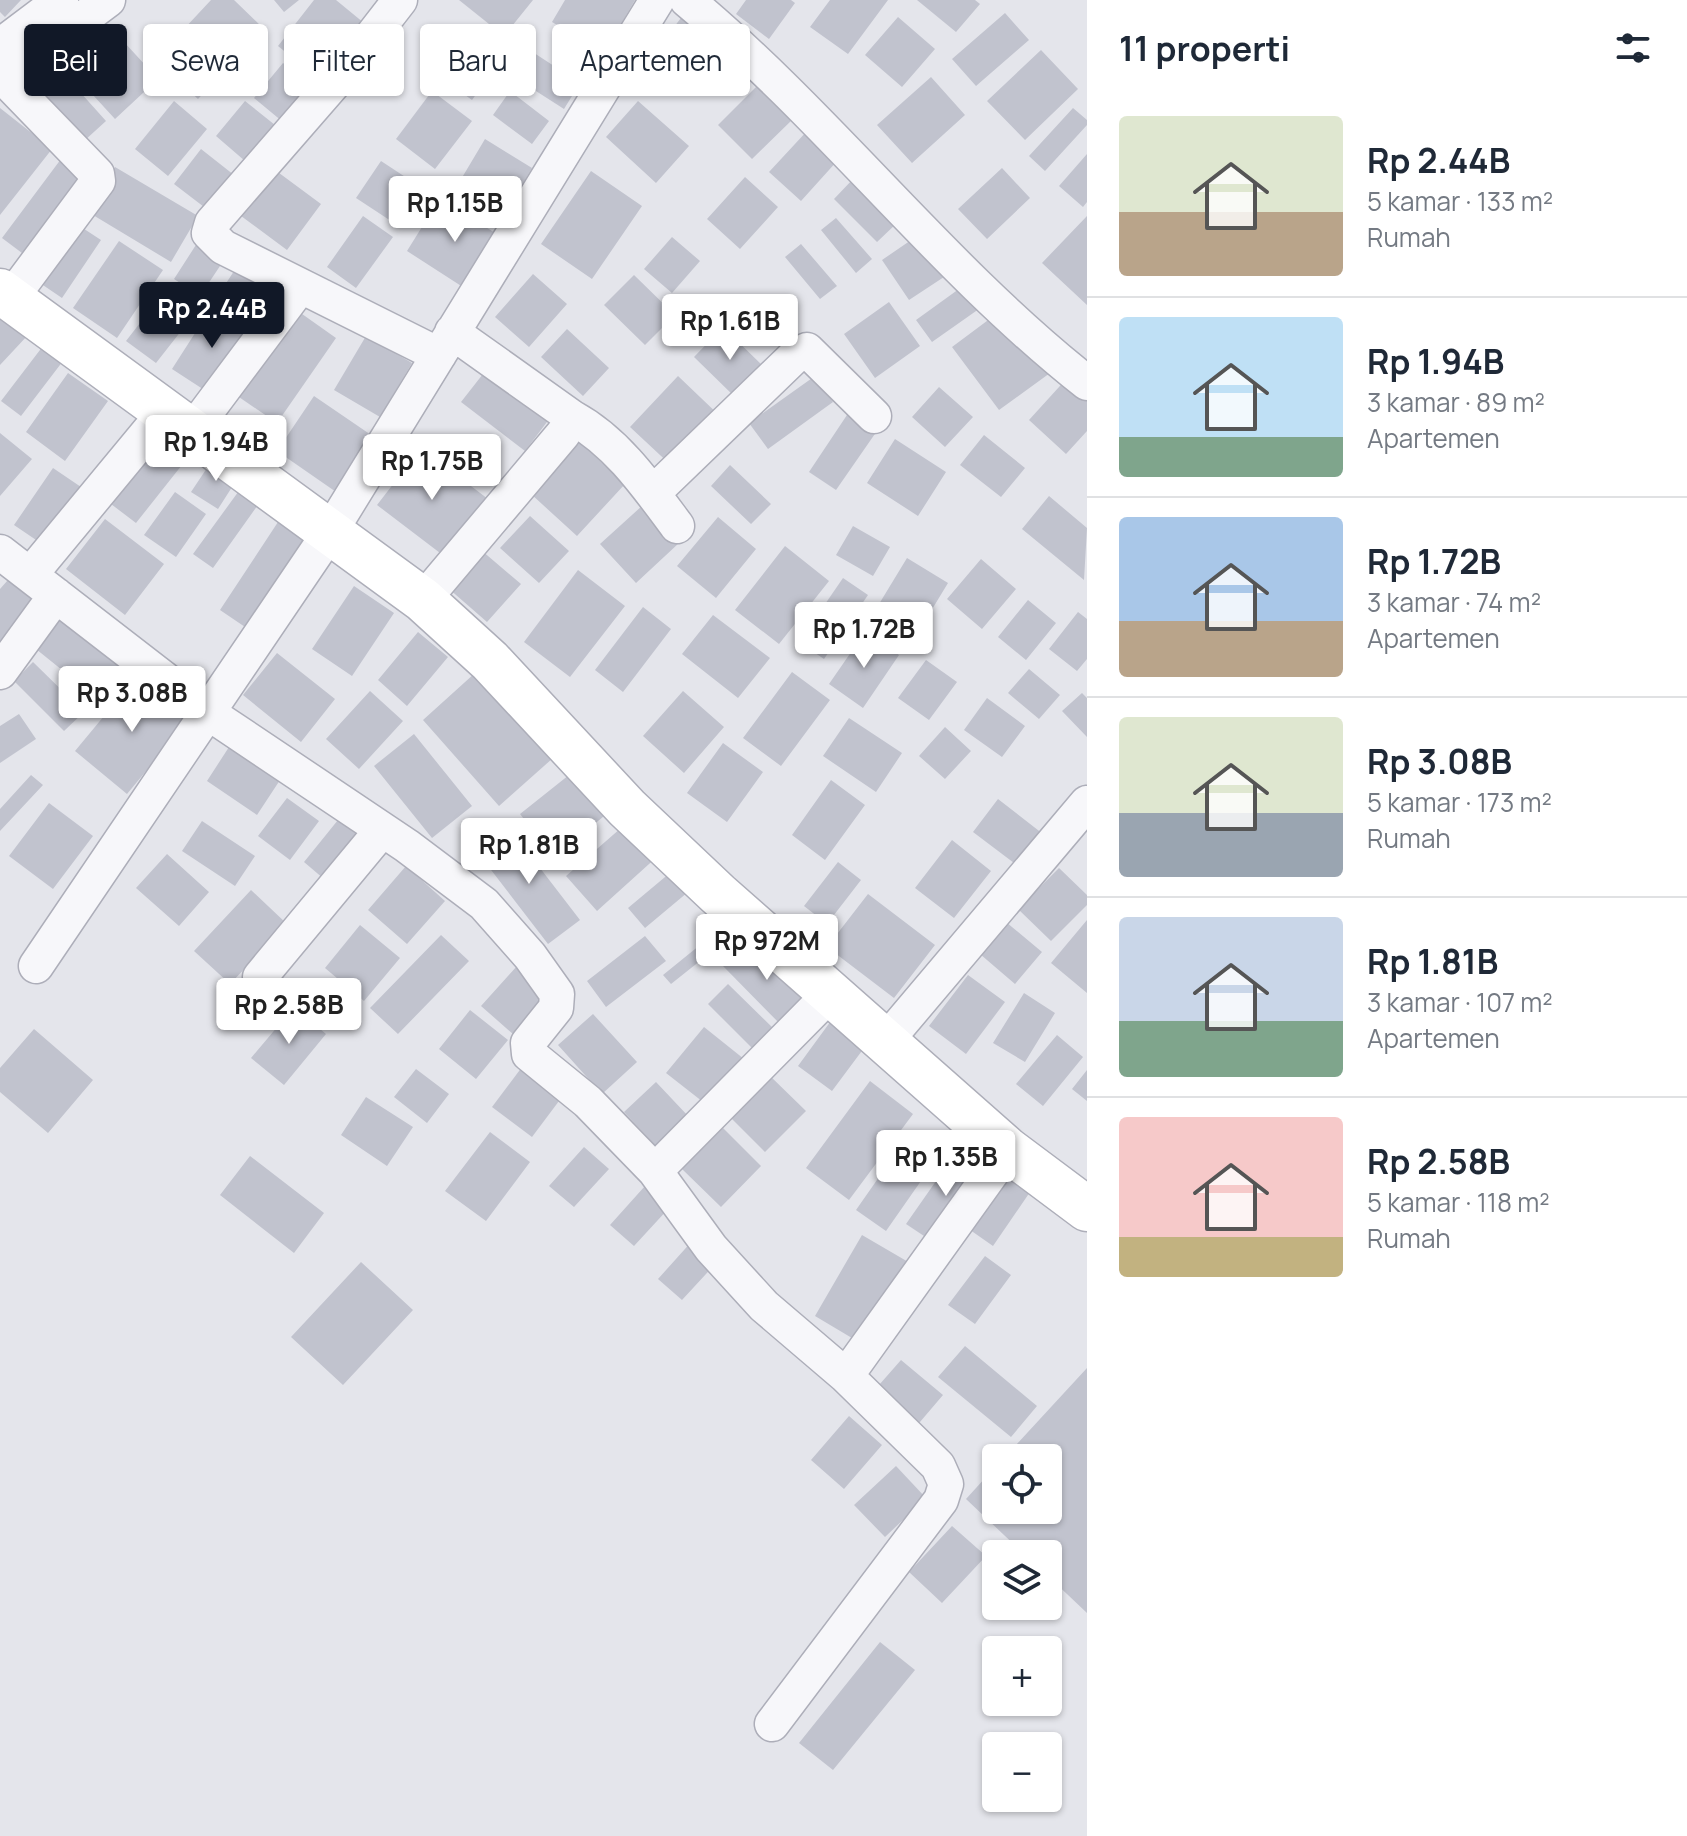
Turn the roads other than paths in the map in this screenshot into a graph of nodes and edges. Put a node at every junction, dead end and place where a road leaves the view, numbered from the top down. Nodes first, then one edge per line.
1 (61, 0) edge
2 (108, 0) edge
3 (657, 0) edge
4 (687, 0) edge
5 (382, 8) edge
6 (1, 68) edge
7 (299, 288) junction
8 (6, 295) edge
9 (446, 344) junction
10 (1087, 383) edge
11 (874, 416) dead end
12 (573, 418) junction
13 (178, 422) junction
14 (653, 493) junction
15 (677, 526) dead end
16 (330, 532) junction
17 (0, 552) edge
18 (43, 585) junction
19 (423, 600) junction
20 (0, 672) edge
21 (207, 712) junction
22 (1087, 803) edge
23 (382, 830) junction
24 (36, 966) dead end
25 (260, 977) dead end
26 (830, 994) junction
27 (885, 1042) junction
28 (1008, 1150) junction
29 (655, 1171) junction
30 (1087, 1209) edge
31 (846, 1376) junction
32 (772, 1724) dead end

1 - 6 street
2 - 6 street
3 - 9 street
4 - 10 street
5 - 7 street
6 - 8 street
7 - 9 street
7 - 13 street
8 - 13 street
9 - 12 street
9 - 16 street
11 - 14 street
12 - 14 street
12 - 19 street
13 - 16 street
13 - 18 street
14 - 15 street
16 - 19 street
16 - 21 street
17 - 18 street
18 - 20 street
18 - 21 street
19 - 26 street
21 - 23 street
21 - 24 street
22 - 27 street
23 - 25 street
23 - 29 street
26 - 27 street
26 - 29 street
27 - 28 street
28 - 30 street
28 - 31 street
29 - 31 street
31 - 32 street

